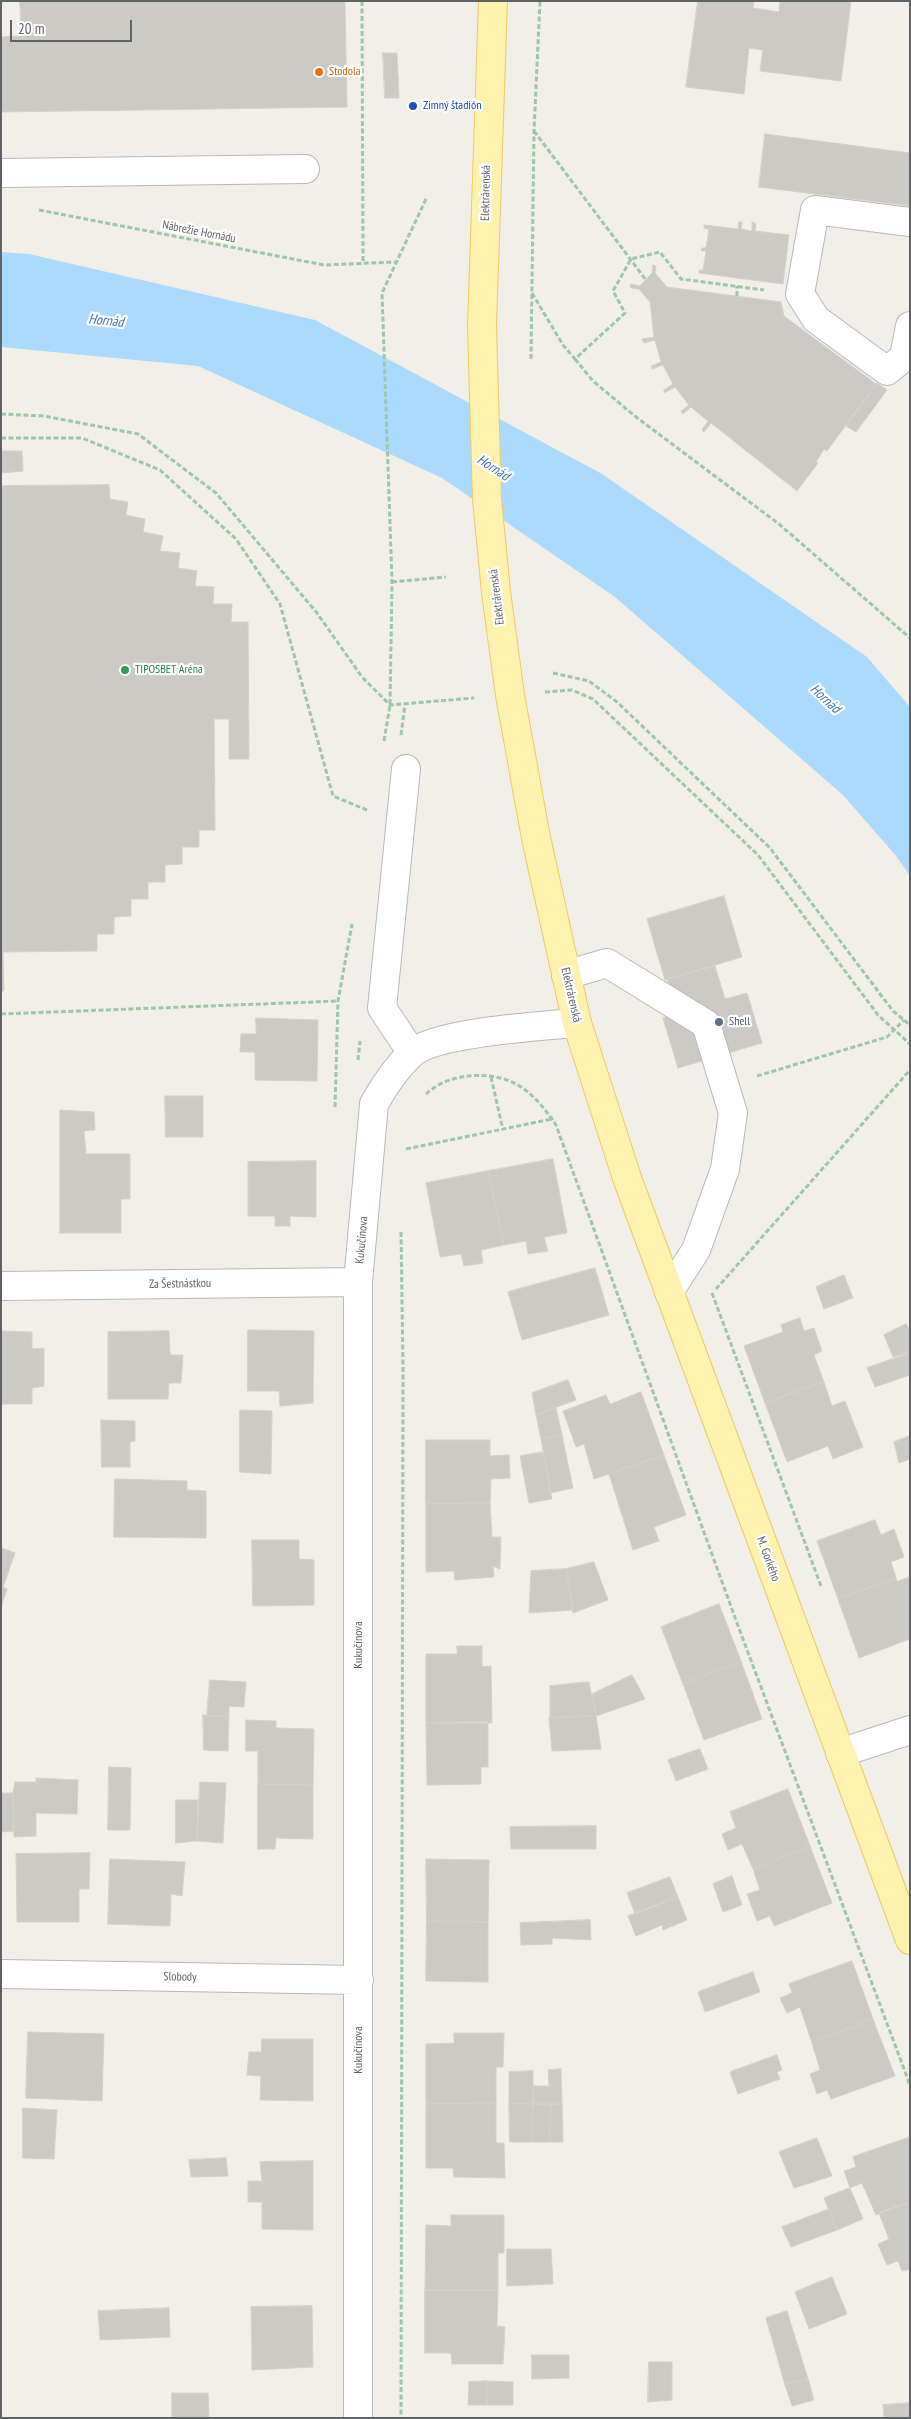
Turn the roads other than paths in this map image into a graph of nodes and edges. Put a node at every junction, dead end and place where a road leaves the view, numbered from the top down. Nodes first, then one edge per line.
1 (493, 1) edge
2 (305, 169) dead end
3 (1, 173) edge
4 (910, 222) edge
5 (910, 326) edge
6 (406, 770) dead end
7 (566, 976) junction
8 (576, 1023) junction
9 (412, 1053) junction
10 (627, 1178) joint
11 (358, 1282) junction
12 (1, 1286) edge
13 (669, 1292) junction
14 (910, 1730) edge
15 (840, 1753) junction
16 (910, 1940) edge
17 (1, 1974) edge
18 (359, 1980) junction
19 (358, 2418) edge

1 - 7 main road, Elektrárenská
2 - 3 street
4 - 5 street
6 - 9 street
7 - 8 main road, Elektrárenská
7 - 13 street
8 - 9 street, Kukučínova
8 - 10 main road, Elektrárenská
9 - 11 street, Kukučínova
10 - 13 main road, M. Gorkého
11 - 12 street, Za Šestnástkou
11 - 18 street, Kukučínova
13 - 15 main road, M. Gorkého
14 - 15 street
15 - 16 main road, M. Gorkého
17 - 18 street, Slobody
18 - 19 street, Kukučínova

